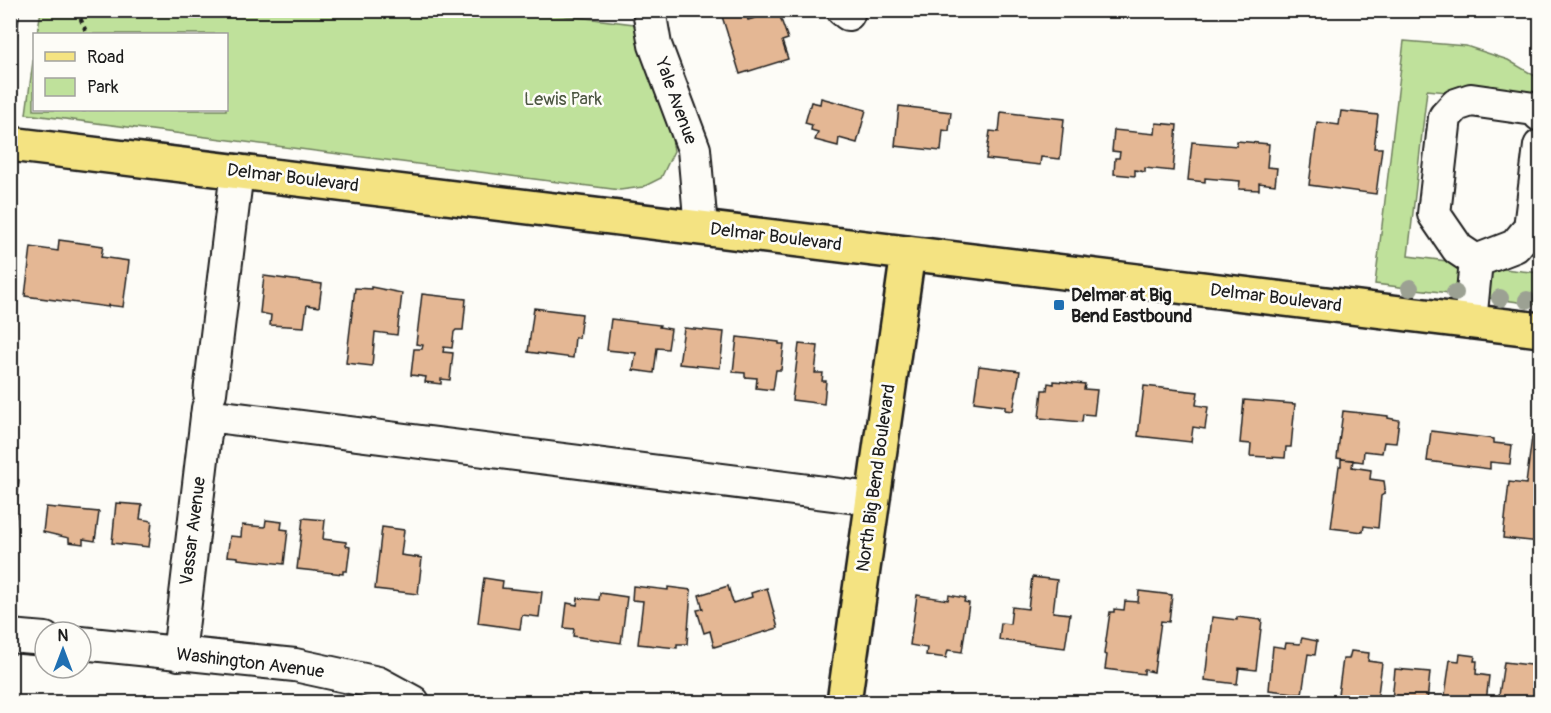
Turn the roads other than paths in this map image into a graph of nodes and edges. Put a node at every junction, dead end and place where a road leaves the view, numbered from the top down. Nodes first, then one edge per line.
1 (649, 10) edge
2 (1540, 115) edge
3 (10, 144) edge
4 (1540, 146) edge
5 (237, 171) junction
6 (701, 228) junction
7 (908, 253) junction
8 (1476, 261) junction
9 (1470, 322) junction
10 (1540, 330) edge
11 (208, 405) junction
12 (872, 499) junction
13 (10, 636) edge
14 (33, 638) edge
15 (93, 644) edge
16 (179, 654) junction
17 (413, 702) edge
18 (844, 702) edge

1 - 6 street, Yale Avenue
2 - 8 street
3 - 5 main road, Delmar Boulevard
4 - 8 street
5 - 6 main road, Delmar Boulevard
5 - 11 street, Vassar Avenue
6 - 7 main road, Delmar Boulevard
7 - 9 main road, Delmar Boulevard
7 - 12 main road, North Big Bend Boulevard
8 - 9 street
9 - 10 main road, Delmar Boulevard
11 - 12 street
11 - 16 street, Vassar Avenue
12 - 18 main road, North Big Bend Boulevard
13 - 14 street
15 - 16 street, Washington Avenue
16 - 17 street, Washington Avenue

